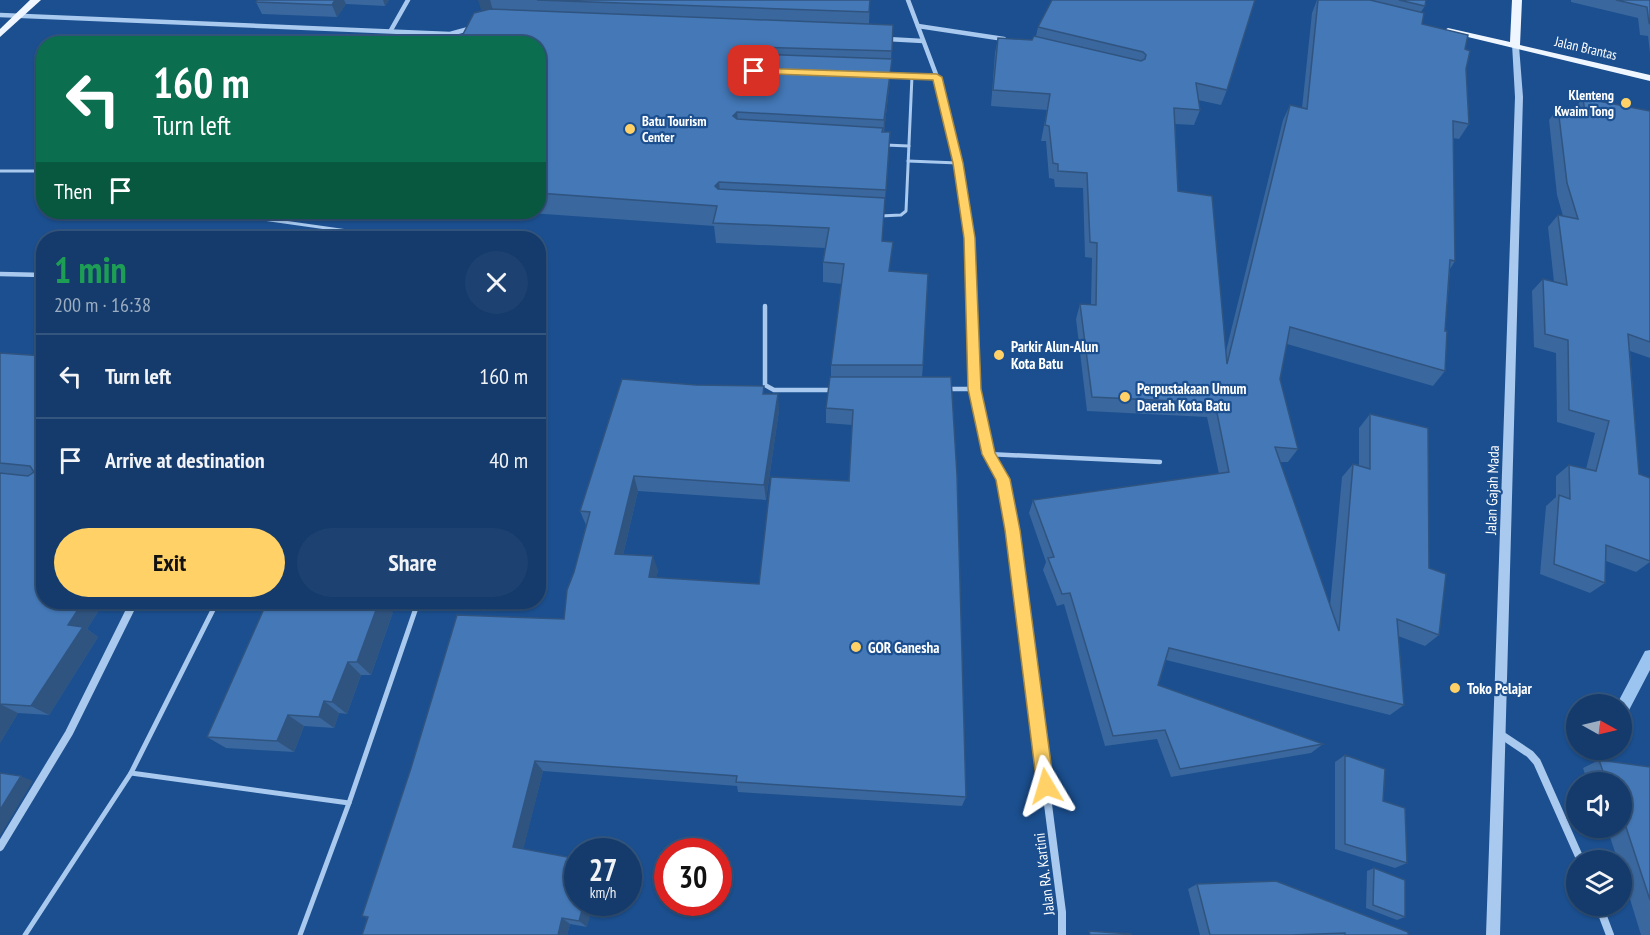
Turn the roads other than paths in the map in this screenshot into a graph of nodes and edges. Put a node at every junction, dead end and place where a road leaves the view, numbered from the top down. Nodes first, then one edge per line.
1 (36, 0) edge
2 (408, 0) edge
3 (908, 0) edge
4 (1517, 0) edge
5 (0, 15) edge
6 (19, 16) junction
7 (918, 26) junction
8 (476, 28) edge
9 (1435, 28) edge
10 (391, 30) junction
11 (0, 34) edge
12 (876, 39) edge
13 (923, 40) junction
14 (1013, 41) edge
15 (1515, 46) junction
16 (878, 75) edge
17 (912, 76) junction
18 (937, 77) junction
19 (1650, 78) edge
20 (875, 144) edge
21 (909, 146) junction
22 (908, 161) junction
23 (958, 163) junction
24 (0, 171) edge
25 (36, 171) edge
26 (879, 216) edge
27 (263, 219) edge
28 (348, 231) edge
29 (0, 274) edge
30 (36, 275) edge
31 (765, 306) dead end
32 (974, 389) junction
33 (845, 390) edge
34 (939, 390) edge
35 (988, 454) junction
36 (1160, 462) dead end
37 (131, 609) edge
38 (213, 609) edge
39 (416, 609) edge
40 (1500, 734) junction
41 (131, 773) junction
42 (349, 803) junction
43 (0, 847) edge
44 (1576, 850) edge
45 (1603, 916) edge
46 (25, 935) edge
47 (300, 935) edge
48 (1062, 935) edge
49 (1494, 935) edge
50 (1610, 935) edge

1 - 6 main road
2 - 10 street
3 - 7 street, Jalan RA. Kartini
4 - 15 main road
5 - 6 street
6 - 10 street
6 - 11 main road
7 - 13 street, Jalan RA. Kartini
7 - 14 street
8 - 10 street
9 - 15 main road, Jalan Brantas
12 - 13 street
13 - 18 street, Jalan RA. Kartini
15 - 19 main road, Jalan Brantas
15 - 40 street, Jalan Gajah Mada
16 - 17 lane
17 - 18 lane
17 - 21 lane
18 - 23 street, Jalan RA. Kartini
20 - 21 lane
21 - 22 lane
22 - 23 lane
22 - 26 lane
23 - 32 street, Jalan RA. Kartini
24 - 25 lane
27 - 28 lane
29 - 30 lane
31 - 33 lane
32 - 34 lane
32 - 35 street, Jalan RA. Kartini
35 - 36 lane
35 - 48 street, Jalan RA. Kartini
37 - 43 street
38 - 41 lane
39 - 42 lane
40 - 44 street
40 - 49 street, Jalan Gajah Mada
41 - 42 lane
41 - 46 lane
42 - 47 lane
45 - 50 street

